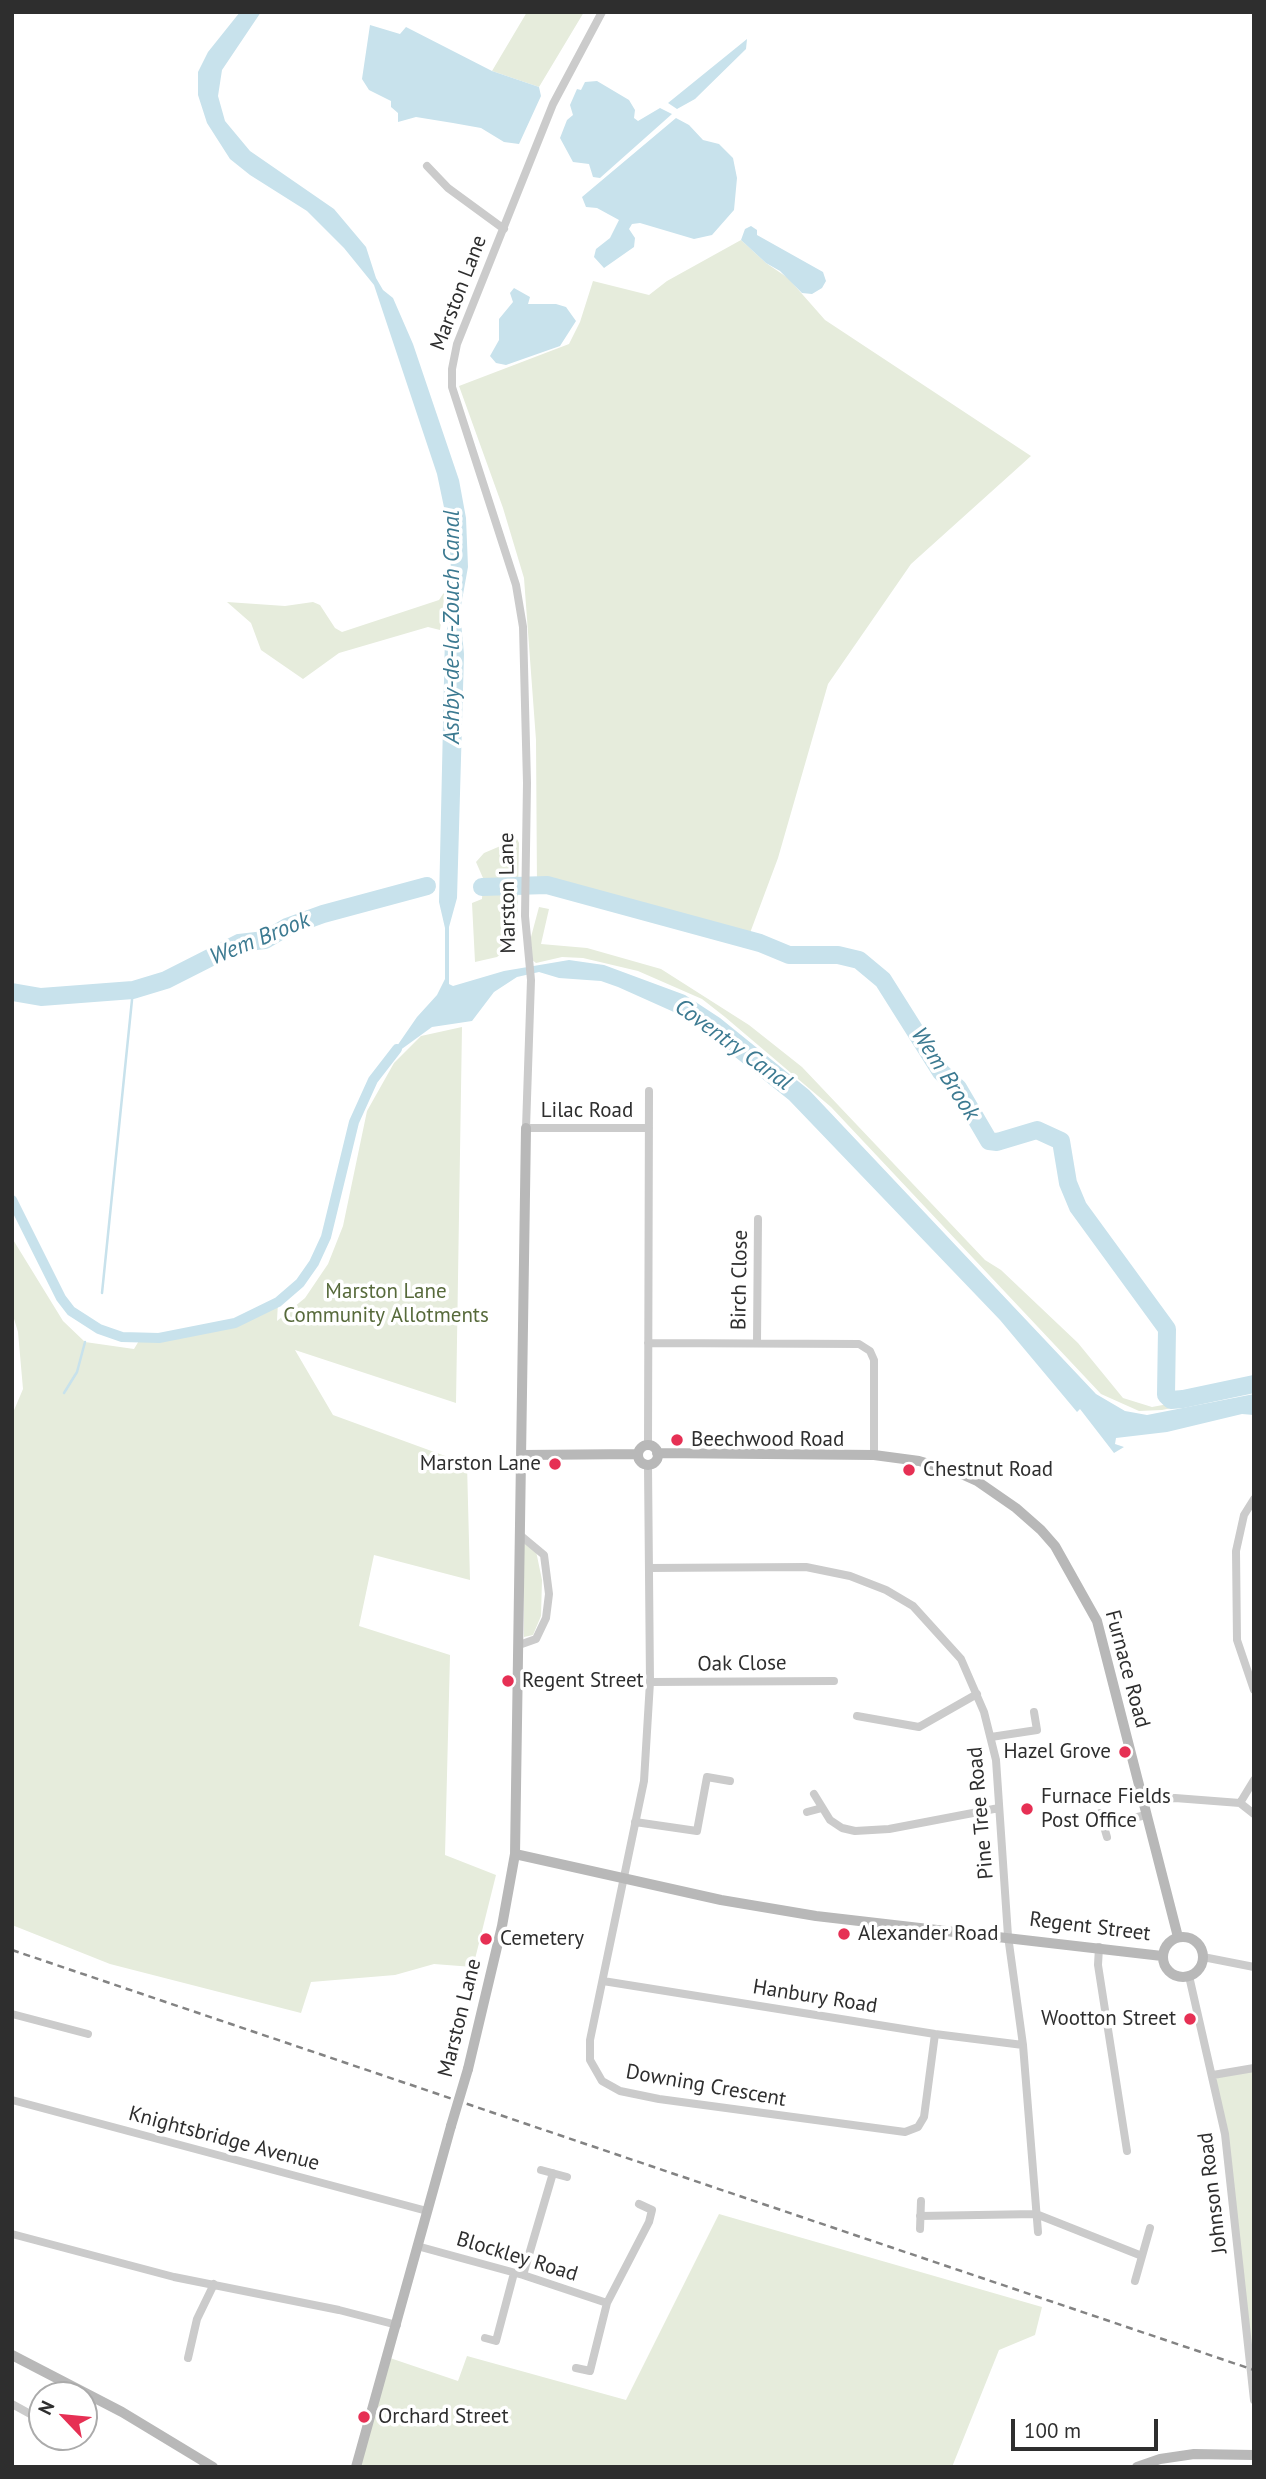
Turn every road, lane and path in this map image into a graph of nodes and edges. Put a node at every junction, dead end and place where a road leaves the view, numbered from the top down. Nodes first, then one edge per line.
1 (602, 12) edge
2 (427, 166) dead end
3 (504, 229) junction
4 (649, 1091) dead end
5 (526, 1128) junction
6 (649, 1128) junction
7 (758, 1219) dead end
8 (757, 1342) junction
9 (648, 1343) junction
10 (648, 1445) junction
11 (657, 1453) junction
12 (638, 1454) junction
13 (523, 1455) junction
14 (874, 1455) junction
15 (648, 1465) junction
16 (1254, 1499) edge
17 (520, 1535) junction
18 (649, 1568) junction
19 (519, 1645) junction
20 (834, 1681) dead end
21 (650, 1682) junction
22 (1254, 1690) edge
23 (977, 1694) junction
24 (1034, 1712) dead end
25 (857, 1716) dead end
26 (991, 1737) junction
27 (1254, 1780) edge
28 (730, 1781) dead end
29 (814, 1794) dead end
30 (1142, 1800) junction
31 (1240, 1803) junction
32 (822, 1808) junction
33 (999, 1808) junction
34 (807, 1812) dead end
35 (1100, 1813) dead end
36 (1254, 1814) edge
37 (1146, 1815) junction
38 (635, 1822) junction
39 (1104, 1825) junction
40 (1107, 1837) dead end
41 (516, 1854) junction
42 (624, 1880) junction
43 (1008, 1936) junction
44 (1178, 1937) junction
45 (1099, 1947) junction
46 (1163, 1956) junction
47 (1203, 1957) junction
48 (1254, 1967) edge
49 (1189, 1976) junction
50 (603, 1981) junction
51 (12, 2014) edge
52 (88, 2034) dead end
53 (935, 2034) junction
54 (1023, 2045) junction
55 (1254, 2068) edge
56 (1213, 2075) junction
57 (12, 2100) edge
58 (1127, 2151) dead end
59 (541, 2170) dead end
60 (553, 2173) junction
61 (567, 2176) dead end
62 (921, 2202) dead end
63 (639, 2204) dead end
64 (426, 2211) junction
65 (1036, 2214) junction
66 (920, 2216) junction
67 (1150, 2228) dead end
68 (920, 2229) dead end
69 (1038, 2232) dead end
70 (12, 2234) edge
71 (417, 2246) junction
72 (1142, 2256) junction
73 (519, 2274) junction
74 (1135, 2281) dead end
75 (214, 2284) junction
76 (607, 2303) junction
77 (397, 2325) junction
78 (485, 2338) dead end
79 (13, 2358) edge
80 (188, 2358) dead end
81 (576, 2368) dead end
82 (1254, 2400) edge
83 (12, 2404) edge
84 (28, 2413) edge
85 (1254, 2455) edge
86 (212, 2467) edge
87 (356, 2467) edge
88 (1137, 2467) edge

1 - 3 street, Marston Lane
2 - 3 street
3 - 5 street, Marston Lane
4 - 6 street
5 - 6 street, Lilac Road
5 - 13 street, Marston Lane
6 - 9 street
7 - 8 street, Birch Close
8 - 9 street
8 - 14 street
9 - 10 street
10 - 11 street
10 - 12 street
11 - 14 street, Furnace Road
11 - 15 street
12 - 13 street
12 - 15 street
13 - 17 street, Marston Lane
14 - 30 street, Furnace Road
15 - 18 street
16 - 22 street
17 - 19 street, Marston Lane
17 - 19 street
18 - 21 street
18 - 23 street, Pine Tree Road
19 - 41 street, Marston Lane
20 - 21 street, Oak Close
21 - 38 street
23 - 25 street
23 - 26 street, Pine Tree Road
24 - 26 street
26 - 33 street, Pine Tree Road
27 - 31 street
28 - 38 street
29 - 32 street
30 - 31 street
30 - 37 street, Furnace Road
31 - 36 street
32 - 33 street
32 - 34 street
33 - 43 street, Pine Tree Road
35 - 39 street
37 - 39 street
37 - 44 street, Furnace Road
38 - 42 street
39 - 40 street
41 - 42 street, Regent Street
41 - 64 street, Marston Lane, bridge
42 - 43 street, Regent Street
42 - 50 street, Downing Crescent
43 - 45 street, Regent Street
43 - 54 street
44 - 46 street
44 - 47 street
45 - 46 street, Regent Street
45 - 58 street
46 - 49 street
47 - 48 street
47 - 49 street
49 - 56 street, Johnson Road
50 - 53 street, Hanbury Road
50 - 53 street, Downing Crescent
51 - 52 street
53 - 54 street, Hanbury Road
54 - 65 street
55 - 56 street
56 - 82 street, Johnson Road
57 - 64 street, Knightsbridge Avenue
59 - 60 street
60 - 61 street
60 - 73 street
62 - 66 street
63 - 76 street
64 - 71 street, Marston Lane
65 - 66 street
65 - 69 street
65 - 72 street
66 - 68 street
67 - 72 street
70 - 75 street
71 - 73 street, Blockley Road
71 - 77 street, Marston Lane
72 - 74 street
73 - 76 street, Blockley Road
73 - 78 street
75 - 77 street
75 - 80 street
76 - 81 street
77 - 87 street, Marston Lane
79 - 86 street
83 - 84 street
85 - 88 street

